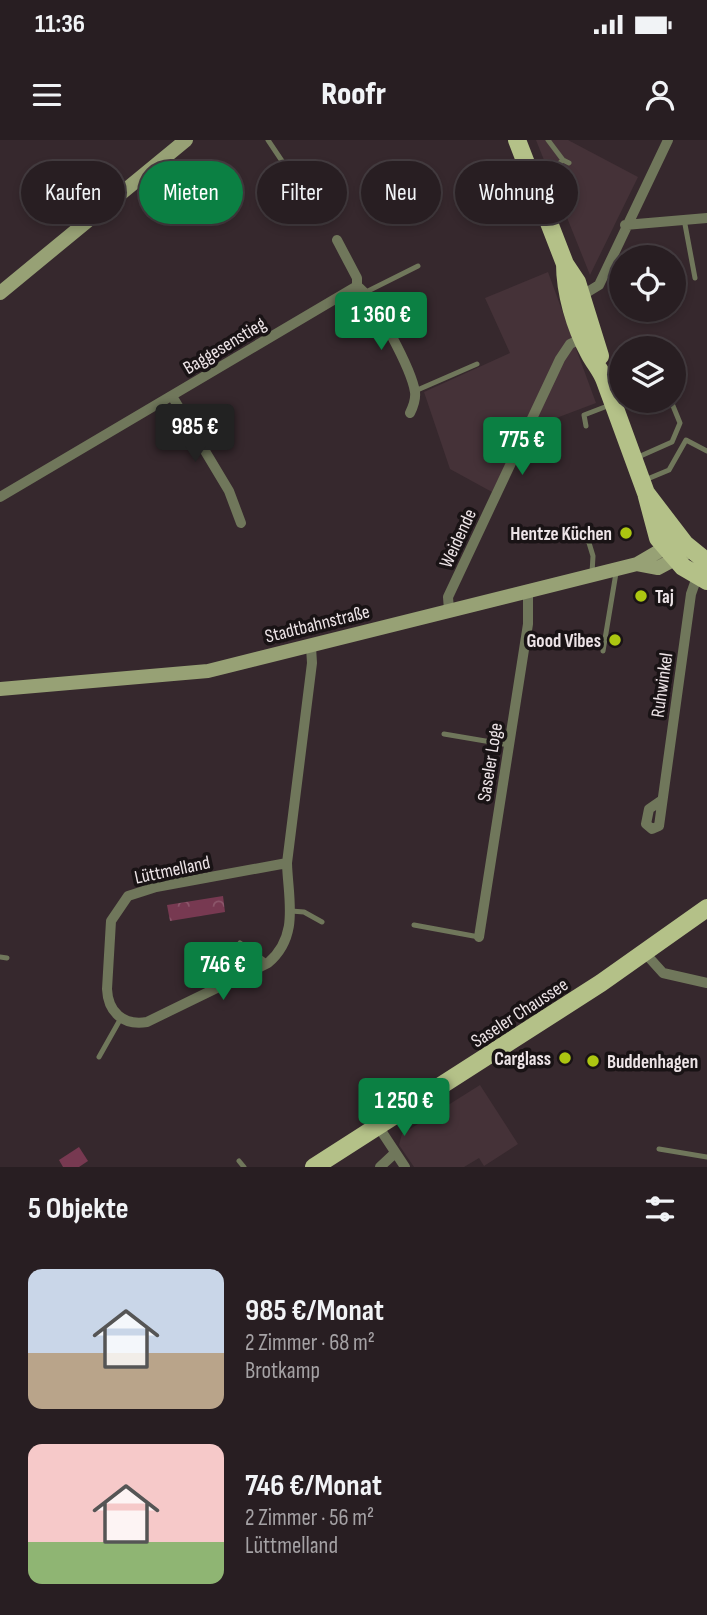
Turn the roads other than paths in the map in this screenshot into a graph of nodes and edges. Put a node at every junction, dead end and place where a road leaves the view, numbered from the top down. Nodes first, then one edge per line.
1 (186, 140) edge
2 (268, 140) edge
3 (517, 140) edge
4 (548, 140) edge
5 (668, 140) edge
6 (282, 161) dead end
7 (526, 161) edge
8 (566, 161) edge
9 (707, 218) edge
10 (684, 219) junction
11 (551, 224) edge
12 (625, 225) junction
13 (337, 240) dead end
14 (565, 264) junction
15 (418, 266) dead end
16 (695, 278) dead end
17 (362, 289) junction
18 (0, 293) edge
19 (581, 296) junction
20 (583, 338) junction
21 (477, 364) dead end
22 (599, 366) junction
23 (415, 391) junction
24 (609, 391) edge
25 (172, 396) junction
26 (609, 406) edge
27 (617, 413) edge
28 (676, 413) edge
29 (410, 414) dead end
30 (586, 426) dead end
31 (707, 451) edge
32 (634, 459) junction
33 (644, 487) junction
34 (0, 497) edge
35 (241, 523) dead end
36 (586, 533) dead end
37 (678, 549) junction
38 (616, 570) junction
39 (704, 573) edge
40 (591, 576) junction
41 (528, 593) junction
42 (449, 610) junction
43 (311, 647) junction
44 (603, 651) dead end
45 (0, 689) edge
46 (444, 734) dead end
47 (509, 745) junction
48 (662, 800) dead end
49 (288, 863) junction
50 (707, 908) edge
51 (291, 911) junction
52 (322, 922) dead end
53 (414, 925) dead end
54 (479, 937) joint
55 (240, 943) dead end
56 (645, 953) junction
57 (0, 957) edge
58 (7, 958) dead end
59 (268, 962) junction
60 (707, 983) edge
61 (121, 1018) junction
62 (99, 1057) dead end
63 (378, 1126) junction
64 (659, 1149) dead end
65 (395, 1153) junction
66 (707, 1157) edge
67 (239, 1161) dead end
68 (244, 1167) edge
69 (314, 1167) edge
70 (380, 1167) edge
71 (405, 1167) edge

1 - 18 street
2 - 6 lane
3 - 7 main road
4 - 8 lane
5 - 12 street
9 - 10 street
10 - 12 street
10 - 16 lane
11 - 14 main road
12 - 19 street
13 - 17 street
14 - 19 main road
14 - 20 main road
15 - 17 lane, Baggesenstieg
17 - 23 street
17 - 25 street, Baggesenstieg
19 - 22 main road
20 - 22 main road
20 - 42 street, Weidende
21 - 23 lane
22 - 24 main road
23 - 29 street
25 - 34 street, Baggesenstieg
25 - 35 street
26 - 30 lane
27 - 32 main road
28 - 32 lane
31 - 33 lane
32 - 33 main road
33 - 37 main road
36 - 40 lane
37 - 38 street, Stadtbahnstraße
37 - 39 main road
38 - 40 street, Stadtbahnstraße
38 - 44 lane
39 - 48 street, Ruhwinkel
40 - 41 street, Stadtbahnstraße
41 - 42 street, Stadtbahnstraße
41 - 47 street, Saseler Loge
42 - 43 street, Stadtbahnstraße
43 - 45 street, Stadtbahnstraße
43 - 49 street
46 - 47 lane
47 - 54 street, Saseler Loge
49 - 51 street
49 - 61 street, Lüttmelland
50 - 56 main road, Saseler Chaussee
51 - 52 lane
51 - 59 street
53 - 54 lane
55 - 59 lane
56 - 60 street
56 - 63 main road, Saseler Chaussee
57 - 58 lane
59 - 61 street
61 - 62 lane
63 - 65 street
63 - 69 main road, Saseler Chaussee
64 - 66 lane
65 - 70 street
65 - 71 street
67 - 68 lane

